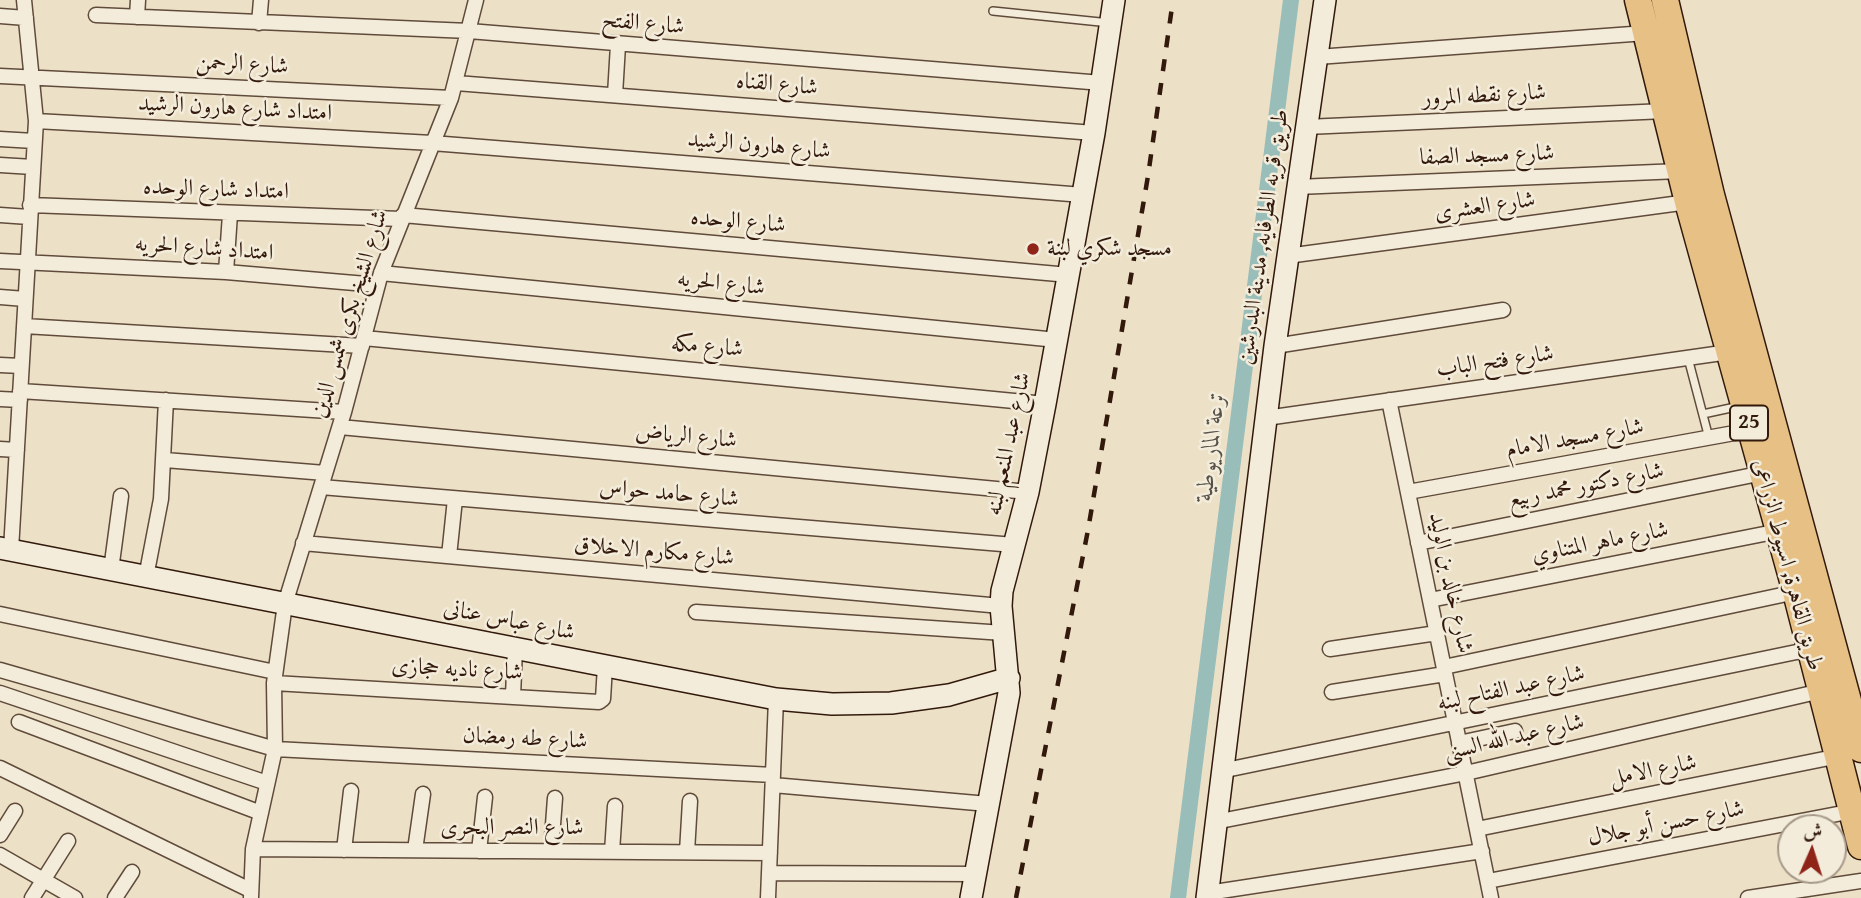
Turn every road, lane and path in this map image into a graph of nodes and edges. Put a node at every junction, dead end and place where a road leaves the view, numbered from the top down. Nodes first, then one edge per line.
1 (24, 0) edge
2 (138, 0) edge
3 (261, 0) edge
4 (476, 0) edge
5 (1114, 0) edge
6 (1325, 0) edge
7 (1639, 0) edge
8 (1665, 0) edge
9 (993, 11) dead end
10 (96, 15) dead end
11 (0, 16) edge
12 (137, 17) junction
13 (26, 18) junction
14 (259, 23) junction
15 (1110, 23) junction
16 (469, 31) junction
17 (1646, 33) junction
18 (618, 45) junction
19 (1317, 57) junction
20 (0, 76) edge
21 (32, 77) junction
22 (456, 83) junction
23 (1102, 83) junction
24 (615, 95) junction
25 (451, 98) junction
26 (1665, 111) junction
27 (36, 121) junction
28 (1306, 127) junction
29 (1094, 133) junction
30 (0, 139) edge
31 (34, 141) junction
32 (432, 143) junction
33 (0, 164) edge
34 (33, 167) junction
35 (1680, 171) junction
36 (1297, 187) junction
37 (1083, 195) junction
38 (1688, 202) junction
39 (30, 211) junction
40 (230, 214) junction
41 (0, 215) edge
42 (402, 217) junction
43 (1287, 256) junction
44 (0, 261) edge
45 (27, 262) junction
46 (226, 272) junction
47 (1069, 275) junction
48 (380, 279) junction
49 (0, 297) edge
50 (25, 299) junction
51 (1503, 310) dead end
52 (24, 326) junction
53 (1057, 340) junction
54 (363, 342) junction
55 (1275, 346) junction
56 (1688, 358) junction
57 (1741, 364) junction
58 (0, 365) edge
59 (21, 366) junction
60 (20, 396) junction
61 (0, 399) edge
62 (166, 400) junction
63 (1389, 400) junction
64 (1045, 404) junction
65 (1744, 405) junction
66 (344, 412) junction
67 (1703, 414) junction
68 (1266, 418) junction
69 (340, 427) junction
70 (1751, 430) junction
71 (1709, 438) junction
72 (0, 449) edge
73 (17, 450) junction
74 (165, 460) junction
75 (1763, 473) junction
76 (323, 480) junction
77 (1028, 492) junction
78 (1408, 492) junction
79 (121, 496) dead end
80 (455, 499) junction
81 (1779, 531) junction
82 (1418, 542) junction
83 (303, 543) junction
84 (1014, 545) junction
85 (6, 549) edge
86 (449, 556) junction
87 (111, 570) junction
88 (146, 577) junction
89 (1796, 592) junction
90 (1430, 600) junction
91 (285, 604) junction
92 (1001, 606) junction
93 (696, 612) dead end
94 (0, 614) edge
95 (1004, 633) junction
96 (1437, 633) junction
97 (515, 649) junction
98 (1330, 649) dead end
99 (1811, 649) junction
100 (605, 666) junction
101 (0, 670) edge
102 (1445, 671) junction
103 (275, 677) junction
104 (1009, 678) junction
105 (1822, 691) junction
106 (1332, 692) dead end
107 (0, 693) edge
108 (513, 696) junction
109 (776, 699) junction
110 (27, 701) junction
111 (1456, 724) junction
112 (1515, 731) dead end
113 (1460, 743) junction
114 (275, 749) junction
115 (1850, 752) edge
116 (0, 768) edge
117 (1221, 771) junction
118 (1466, 774) junction
119 (773, 780) junction
120 (267, 783) junction
121 (351, 791) dead end
122 (422, 794) dead end
123 (485, 797) dead end
124 (555, 798) dead end
125 (690, 801) dead end
126 (988, 804) junction
127 (615, 806) dead end
128 (15, 811) dead end
129 (1853, 811) junction
130 (261, 813) junction
131 (1215, 822) junction
132 (1477, 829) junction
133 (0, 835) edge
134 (68, 841) dead end
135 (1861, 846) edge
136 (253, 849) junction
137 (344, 850) junction
138 (415, 850) junction
139 (478, 851) junction
140 (551, 851) junction
141 (1482, 851) junction
142 (612, 852) junction
143 (687, 852) junction
144 (770, 853) junction
145 (0, 855) edge
146 (132, 872) dead end
147 (769, 873) junction
148 (975, 874) junction
149 (44, 880) junction
150 (1488, 881) junction
151 (1861, 881) edge
152 (250, 894) edge
153 (1208, 896) edge
154 (32, 898) edge
155 (75, 898) edge
156 (116, 898) edge
157 (768, 898) edge
158 (971, 898) edge
159 (1491, 898) edge
160 (1748, 898) edge

1 - 13 street
2 - 12 street
3 - 14 street
4 - 16 street, شارع الشيخ بكرى شمس الدين
5 - 15 main road, شارع عبد المنعم لبنه
6 - 19 main road, طريق قريه الطرفايه, مدينة البدرشين
7 - 17 highway, طريق القاهرة, اسيوط الزراعى / 25
8 - 57 highway, طريق القاهرة, اسيوط الزراعى / 25
9 - 15 lane
10 - 12 street, شارع الفتح
11 - 13 street
12 - 14 street, شارع الفتح
13 - 21 street
14 - 16 street, شارع الفتح
15 - 23 main road, شارع عبد المنعم لبنه
16 - 18 street, شارع الفتح
16 - 22 street, شارع الشيخ بكرى شمس الدين
17 - 19 street
17 - 26 highway, طريق القاهرة, اسيوط الزراعى / 25
18 - 23 street, شارع الفتح
18 - 24 street
19 - 28 main road, طريق قريه الطرفايه, مدينة البدرشين
20 - 21 street, شارع الرحمن
21 - 25 street, شارع الرحمن
21 - 27 street
22 - 24 street, شارع القناه
22 - 25 street, شارع الشيخ بكرى شمس الدين
23 - 29 main road, شارع عبد المنعم لبنه
24 - 29 street, شارع القناه
25 - 32 street, شارع الشيخ بكرى شمس الدين
26 - 28 street, شارع نقطه المرور
26 - 35 highway, طريق القاهرة, اسيوط الزراعى / 25
27 - 31 street
27 - 32 street, امتداد شارع هارون الرشيد
28 - 36 main road, طريق قريه الطرفايه, مدينة البدرشين
29 - 37 main road, شارع عبد المنعم لبنه
30 - 31 street
31 - 34 street
32 - 37 street, شارع هارون الرشيد
32 - 42 street, شارع الشيخ بكرى شمس الدين
33 - 34 street
34 - 39 street
35 - 36 street, شارع مسجد الصفا
35 - 38 highway, طريق القاهرة, اسيوط الزراعى / 25
36 - 43 main road, طريق قريه الطرفايه, مدينة البدرشين
37 - 47 main road, شارع عبد المنعم لبنه
38 - 43 street, شارع العشرى
38 - 57 highway, طريق القاهرة, اسيوط الزراعى / 25
39 - 40 street, امتداد شارع الوحده
39 - 41 street, امتداد شارع الوحده
39 - 45 street
40 - 42 street, امتداد شارع الوحده
40 - 46 street
42 - 47 street, شارع الوحده
42 - 48 street, شارع الشيخ بكرى شمس الدين
43 - 55 main road, طريق قريه الطرفايه, مدينة البدرشين
44 - 45 street
45 - 46 street, امتداد شارع الحريه
45 - 50 street
46 - 48 street, امتداد شارع الحريه
47 - 53 main road, شارع عبد المنعم لبنه
48 - 53 street, شارع الحريه
48 - 54 street, شارع الشيخ بكرى شمس الدين
49 - 50 street
50 - 52 street
51 - 55 street
52 - 54 street, شارع مكه
52 - 59 street
53 - 64 main road, شارع عبد المنعم لبنه
54 - 64 street, شارع مكه
54 - 66 street, شارع الشيخ بكرى شمس الدين
55 - 68 main road, طريق قريه الطرفايه, مدينة البدرشين
56 - 57 street, شارع فتح الباب
56 - 63 street, شارع فتح الباب
56 - 67 lane
57 - 65 highway, طريق القاهرة, اسيوط الزراعى / 25
57 - 115 highway, طريق القاهرة, اسيوط الزراعى / 25
58 - 59 street
59 - 60 street
60 - 61 street
60 - 62 street
60 - 73 street
62 - 66 street
62 - 74 street
63 - 68 street, شارع فتح الباب
63 - 78 street, شارع خالد بن الوليد
64 - 77 main road, شارع عبد المنعم لبنه
65 - 67 lane
65 - 70 highway, طريق القاهرة, اسيوط الزراعى / 25
66 - 69 street, شارع الشيخ بكرى شمس الدين
67 - 71 lane
68 - 117 main road, طريق قريه الطرفايه, مدينة البدرشين
69 - 76 street, شارع الشيخ بكرى شمس الدين
69 - 77 street, شارع الرياض
70 - 71 street, شارع مسجد الامام
70 - 75 highway, طريق القاهرة, اسيوط الزراعى / 25
71 - 78 street, شارع مسجد الامام
72 - 73 street
73 - 85 street
74 - 76 street, شارع حامد حواس
74 - 88 street
75 - 81 highway, طريق القاهرة, اسيوط الزراعى / 25
75 - 82 street, شارع دكتور محمد ربيع
76 - 80 street, شارع حامد حواس
76 - 83 street, شارع الشيخ بكرى شمس الدين
77 - 84 main road, شارع عبد المنعم لبنه
78 - 82 street, شارع خالد بن الوليد
79 - 87 street
80 - 84 street, شارع حامد حواس
80 - 86 street
81 - 89 highway, طريق القاهرة, اسيوط الزراعى / 25
81 - 90 street, شارع ماهر المتناوي
82 - 90 street, شارع خالد بن الوليد
83 - 86 street, شارع مكارم الاخلاق
83 - 91 street, شارع الشيخ بكرى شمس الدين
84 - 92 main road, شارع عبد المنعم لبنه
85 - 87 main road, شارع عباس عنانى
86 - 92 street, شارع مكارم الاخلاق
87 - 88 main road, شارع عباس عنانى
88 - 91 main road, شارع عباس عنانى
89 - 99 highway, طريق القاهرة, اسيوط الزراعى / 25
89 - 102 street
90 - 96 street, شارع خالد بن الوليد
91 - 97 main road, شارع عباس عنانى
91 - 103 street, شارع الشيخ بكرى شمس الدين
92 - 95 main road, شارع عبد المنعم لبنه
93 - 95 street
94 - 103 street, شارع ناديه حجازى
95 - 104 main road, شارع عبد المنعم لبنه
96 - 98 street
96 - 102 street, شارع خالد بن الوليد
97 - 100 main road, شارع عباس عنانى
97 - 108 street
99 - 105 highway, طريق القاهرة, اسيوط الزراعى / 25
99 - 111 street, شارع عبد الفتاح لبنه
100 - 108 street, شارع ناديه حجازى
100 - 109 main road, شارع عباس عنانى
101 - 114 street, شارع طه رمضان
102 - 106 street
102 - 111 street, شارع خالد بن الوليد
103 - 108 street, شارع ناديه حجازى
103 - 114 street, شارع الشيخ بكرى شمس الدين
104 - 109 main road, شارع عباس عنانى
104 - 126 main road, شارع عبد المنعم لبنه
105 - 115 highway, طريق القاهرة, اسيوط الزراعى / 25
105 - 118 street, شارع عبد الله السنى
107 - 110 street
109 - 119 street
110 - 120 street
110 - 130 street
111 - 113 street, شارع خالد بن الوليد
111 - 117 street, شارع عبد الفتاح لبنه
112 - 113 street
113 - 118 street, شارع خالد بن الوليد
114 - 119 street, شارع طه رمضان
114 - 120 street, شارع الشيخ بكرى شمس الدين
115 - 129 highway, طريق القاهرة, اسيوط الزراعى / 25
115 - 132 street, شارع الامل
116 - 152 street
117 - 131 main road, طريق قريه الطرفايه, مدينة البدرشين
118 - 131 street, شارع عبد الله السنى
118 - 132 street, شارع خالد بن الوليد
119 - 126 street, شارع طه رمضان
119 - 144 street
120 - 130 street, شارع الشيخ بكرى شمس الدين
121 - 137 street
122 - 138 street
123 - 139 street
124 - 140 street
125 - 143 street
126 - 148 main road, شارع عبد المنعم لبنه
127 - 142 street
128 - 133 street
129 - 135 highway, طريق القاهرة, اسيوط الزراعى / 25
129 - 150 street, شارع حسن أبو جلال
130 - 136 street, شارع الشيخ بكرى شمس الدين
131 - 153 main road, طريق قريه الطرفايه, مدينة البدرشين
132 - 141 street, شارع خالد بن الوليد
134 - 149 street
136 - 137 street, شارع النصر البحرى
136 - 152 street, شارع الشيخ بكرى شمس الدين
137 - 138 street, شارع النصر البحرى
138 - 139 street, شارع النصر البحرى
139 - 140 street, شارع النصر البحرى
140 - 142 street, شارع النصر البحرى
141 - 150 street, شارع خالد بن الوليد
141 - 153 street
142 - 143 street, شارع النصر البحرى
143 - 144 street, شارع النصر البحرى
144 - 147 street
145 - 149 street
146 - 156 street
147 - 148 street
147 - 157 street
148 - 158 main road, شارع عبد المنعم لبنه
149 - 154 street
149 - 155 street
150 - 159 street, شارع خالد بن الوليد
151 - 160 street

